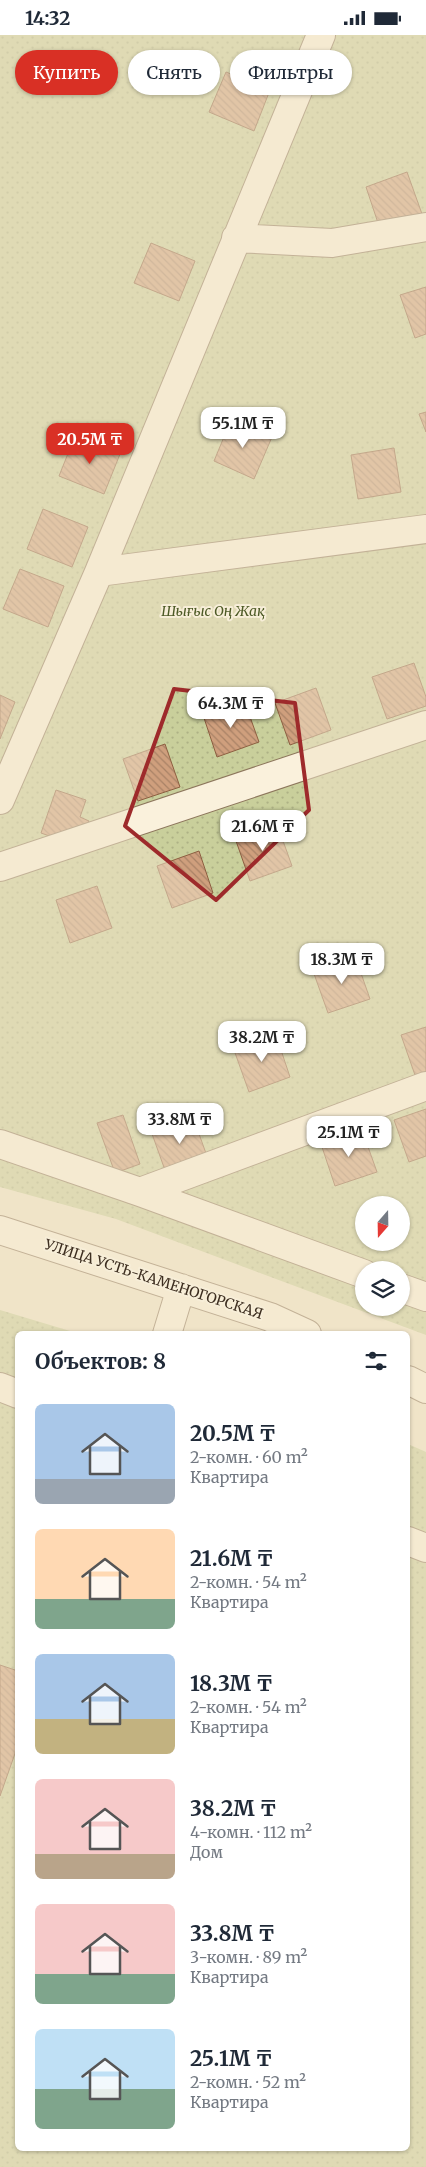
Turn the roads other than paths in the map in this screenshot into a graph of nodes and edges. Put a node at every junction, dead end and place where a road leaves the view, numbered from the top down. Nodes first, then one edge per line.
1 (321, 35) edge
2 (426, 227) edge
3 (236, 238) junction
4 (426, 529) edge
5 (99, 572) junction
6 (426, 725) edge
7 (0, 800) edge
8 (0, 867) edge
9 (426, 1086) edge
10 (0, 1144) edge
11 (140, 1192) junction
12 (0, 1230) edge
13 (355, 1272) edge
14 (181, 1288) junction
15 (410, 1291) edge
16 (426, 1297) edge
17 (168, 1331) edge
18 (300, 1331) edge
19 (410, 1381) edge
20 (0, 1387) edge
21 (426, 1389) edge
22 (15, 1393) edge
23 (410, 1542) edge
24 (426, 1548) edge

1 - 3 street
2 - 3 street
3 - 5 street
4 - 5 street
5 - 7 street
6 - 8 street
9 - 11 street
10 - 11 street
11 - 13 street
12 - 14 street, УЛИЦА УСТЬ-КАМЕНОГОРСКАЯ
14 - 17 street
14 - 18 street, УЛИЦА УСТЬ-КАМЕНОГОРСКАЯ
15 - 16 street
19 - 21 street
20 - 22 street
23 - 24 street

